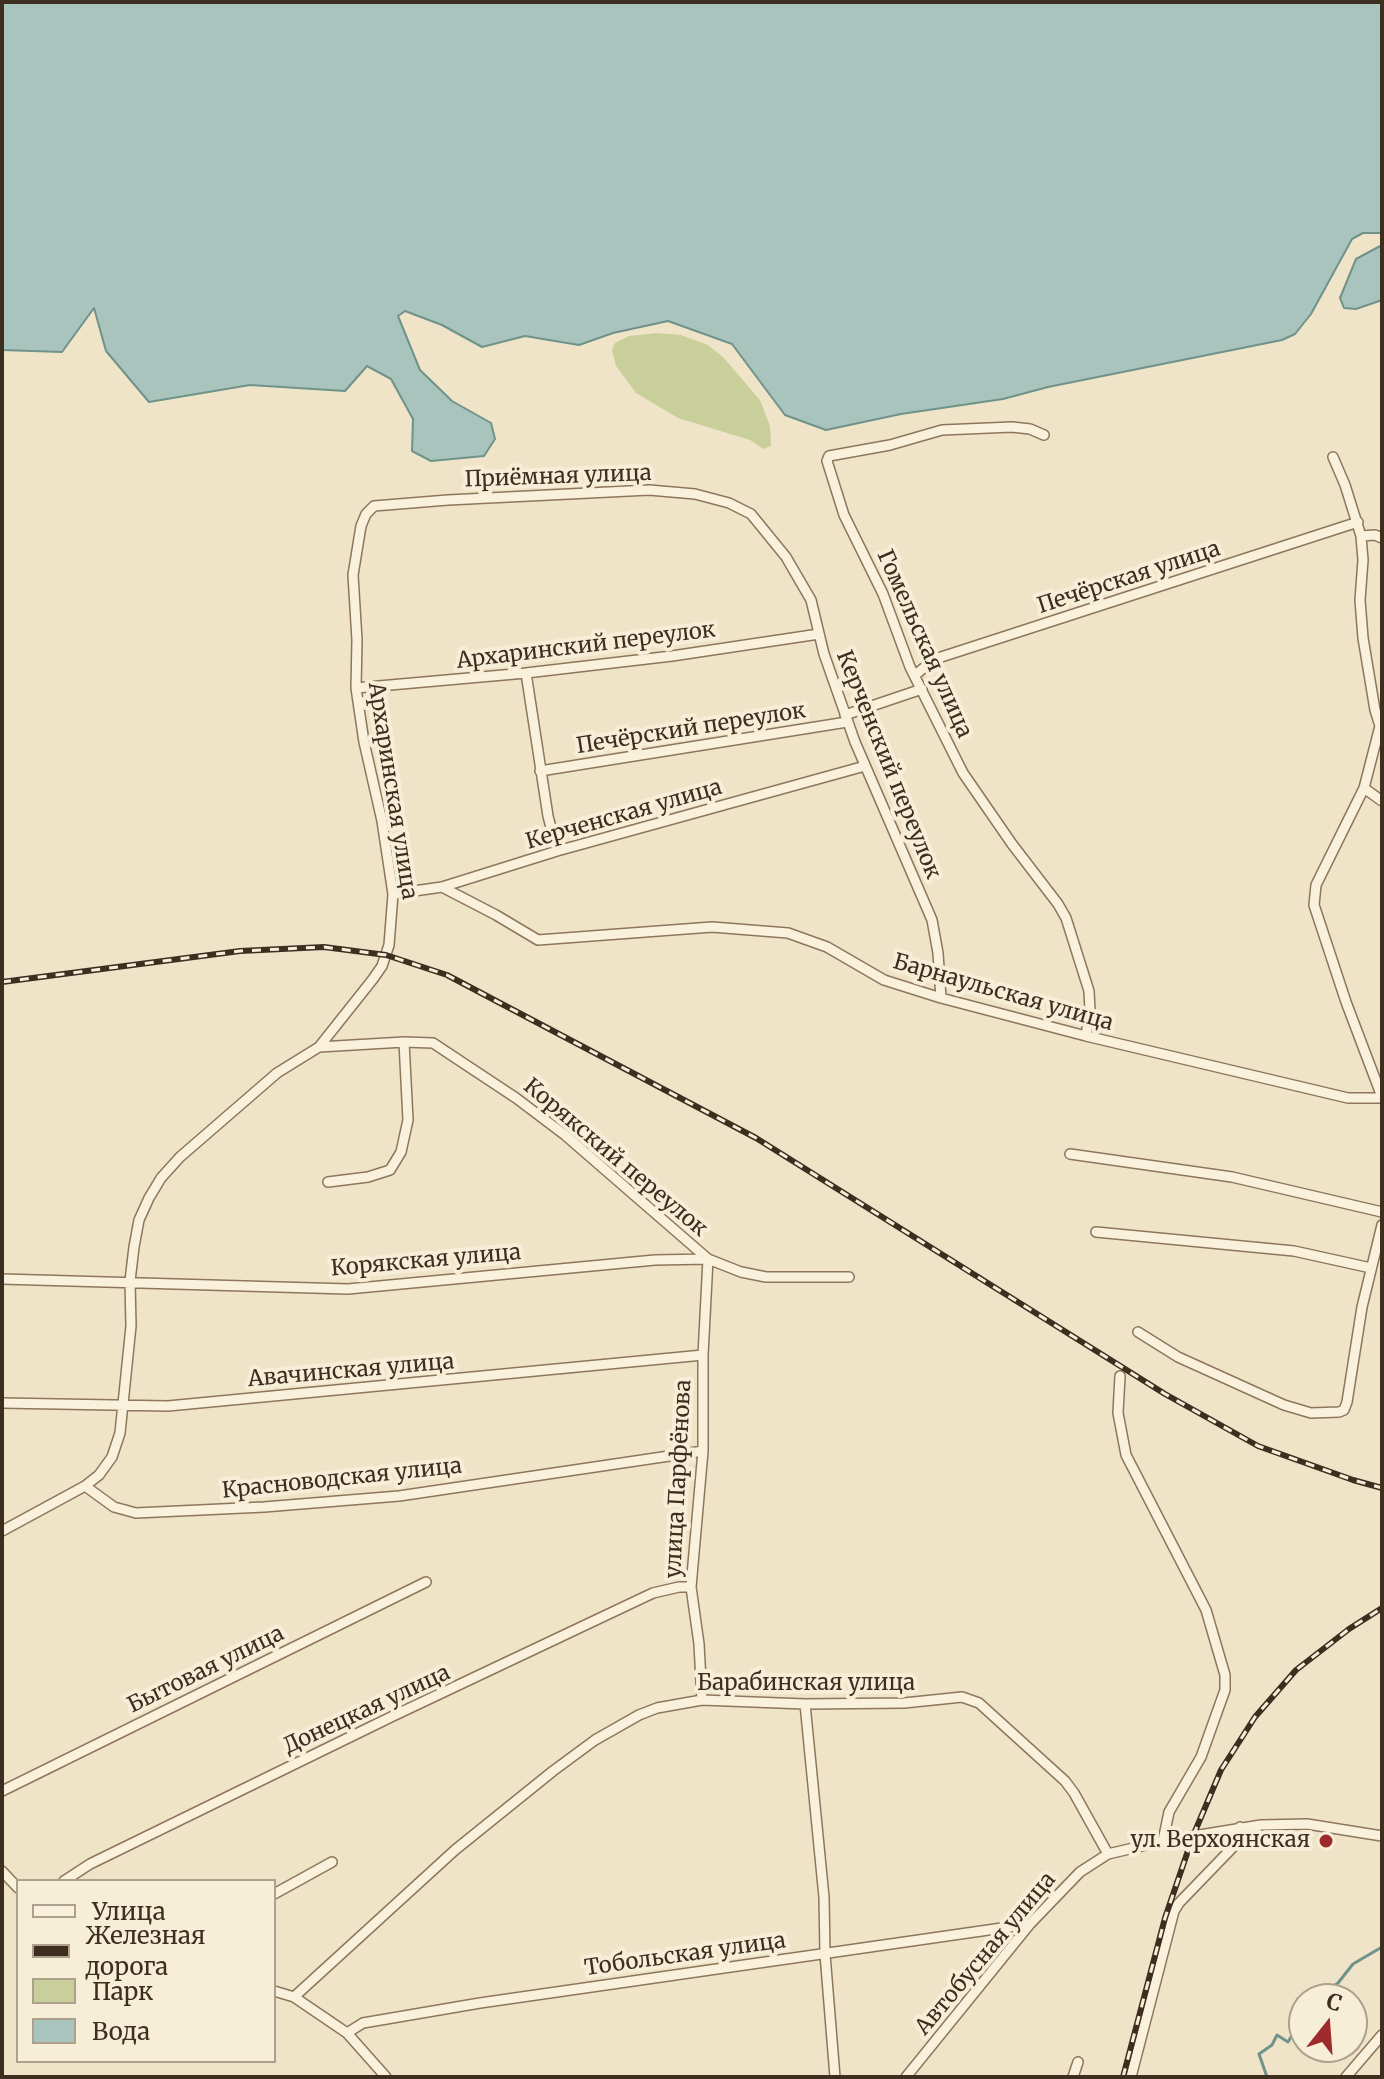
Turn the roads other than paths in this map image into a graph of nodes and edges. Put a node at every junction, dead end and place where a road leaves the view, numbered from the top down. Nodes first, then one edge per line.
1 (1044, 435) dead end
2 (1333, 457) dead end
3 (366, 514) joint
4 (751, 514) joint
5 (1358, 522) junction
6 (1361, 536) junction
7 (1382, 538) edge
8 (819, 634) junction
9 (526, 673) junction
10 (915, 675) junction
11 (356, 688) junction
12 (922, 689) junction
13 (846, 718) junction
14 (1381, 726) edge
15 (865, 766) junction
16 (540, 771) junction
17 (1364, 788) junction
18 (1382, 801) edge
19 (557, 851) junction
20 (442, 887) junction
21 (393, 894) junction
22 (941, 998) junction
23 (1086, 1036) junction
24 (404, 1042) junction
25 (319, 1047) junction
26 (1382, 1098) edge
27 (1070, 1154) dead end
28 (328, 1182) dead end
29 (1382, 1212) edge
30 (1382, 1225) edge
31 (1096, 1232) dead end
32 (708, 1259) junction
33 (1371, 1268) junction
34 (849, 1277) dead end
35 (2, 1279) edge
36 (130, 1281) junction
37 (1138, 1332) dead end
38 (703, 1355) junction
39 (1120, 1376) dead end
40 (2, 1403) edge
41 (123, 1407) junction
42 (703, 1451) junction
43 (85, 1486) junction
44 (2, 1531) edge
45 (426, 1582) dead end
46 (691, 1587) junction
47 (702, 1700) junction
48 (805, 1704) junction
49 (2, 1791) edge
50 (1240, 1827) junction
51 (1382, 1836) edge
52 (1163, 1841) junction
53 (1108, 1854) junction
54 (332, 1862) dead end
55 (2, 1871) edge
56 (67, 1879) edge
57 (16, 1886) edge
58 (276, 1893) edge
59 (1030, 1924) junction
60 (825, 1954) junction
61 (276, 1992) edge
62 (294, 1997) junction
63 (347, 2033) junction
64 (1382, 2035) edge
65 (1078, 2062) dead end
66 (386, 2077) edge
67 (835, 2077) edge
68 (906, 2077) edge
69 (1073, 2077) edge
70 (1131, 2077) edge
71 (1346, 2077) edge

1 - 10 street, Гомельская улица
2 - 5 street
3 - 4 street, Приёмная улица
3 - 11 street, Архаринская улица
4 - 8 street, Керченский переулок
5 - 6 street
5 - 10 street, Печёрская улица
6 - 7 street
6 - 14 street
8 - 9 street, Архаринский переулок
8 - 13 street, Керченский переулок
9 - 11 street, Архаринский переулок
9 - 16 street
10 - 12 street, Гомельская улица
11 - 21 street, Архаринская улица
12 - 13 street, Печёрский переулок
12 - 23 street, Гомельская улица
13 - 15 street, Керченский переулок
13 - 16 street, Печёрский переулок
14 - 17 street
15 - 19 street, Керченская улица
15 - 22 street, Керченский переулок
16 - 19 street
17 - 18 street
17 - 26 street
19 - 20 street, Керченская улица
20 - 21 street, Керченская улица
20 - 22 street, Барнаульская улица
21 - 25 street, Архаринская улица
22 - 23 street, Барнаульская улица
23 - 26 street, Барнаульская улица
24 - 25 street, Корякский переулок
24 - 28 street
24 - 32 street, Корякский переулок
25 - 36 street, Архаринская улица
27 - 29 street
30 - 33 street
31 - 33 street
32 - 34 street, Корякский переулок
32 - 36 street, Корякская улица
32 - 38 street, улица Парфёнова
33 - 37 street
35 - 36 street, Корякская улица
36 - 41 street, Архаринская улица
38 - 41 street, Авачинская улица
38 - 42 street, улица Парфёнова
39 - 52 street
40 - 41 street, Авачинская улица
41 - 43 street, Архаринская улица
42 - 43 street, Красноводская улица
42 - 46 street, улица Парфёнова
43 - 44 street
45 - 49 street, Бытовая улица
46 - 47 street, улица Парфёнова
46 - 56 street, Донецкая улица
47 - 48 street, Барабинская улица
47 - 62 street, Барабинская улица
48 - 53 street, Барабинская улица
48 - 60 street
50 - 51 street, Автобусная улица
50 - 52 street, Автобусная улица
50 - 70 street
52 - 53 street, Автобусная улица
53 - 59 street, Автобусная улица
54 - 58 street
55 - 57 street
59 - 60 street, Тобольская улица
59 - 68 street, Автобусная улица
60 - 63 street, Тобольская улица
60 - 67 street
61 - 62 street
62 - 63 street
63 - 66 street
64 - 71 street
65 - 69 street

